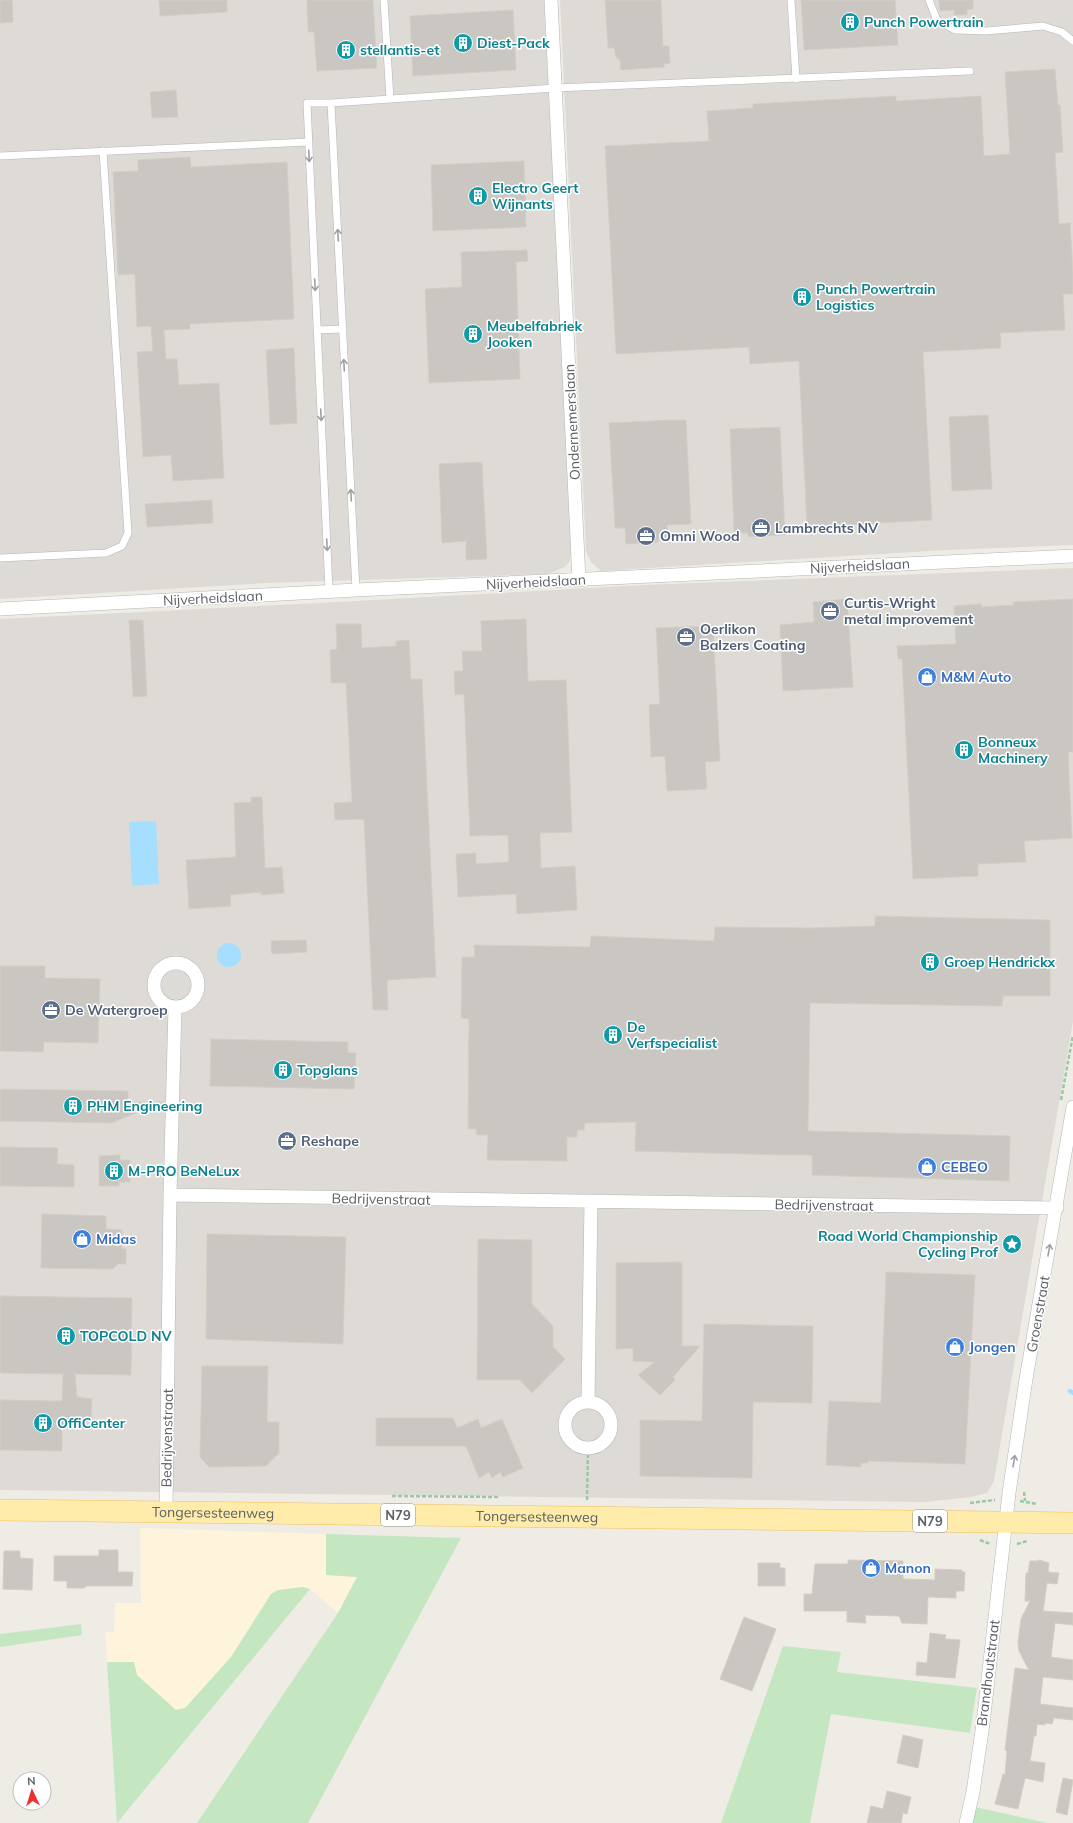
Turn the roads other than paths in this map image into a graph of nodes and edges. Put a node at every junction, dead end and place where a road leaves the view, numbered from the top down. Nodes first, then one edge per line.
1 (384, 0) edge
2 (551, 0) edge
3 (791, 0) edge
4 (929, 0) edge
5 (1073, 41) edge
6 (970, 71) dead end
7 (796, 79) junction
8 (555, 88) junction
9 (390, 99) junction
10 (331, 102) junction
11 (309, 142) junction
12 (103, 151) junction
13 (0, 156) edge
14 (342, 329) junction
15 (317, 330) junction
16 (1073, 556) edge
17 (0, 558) edge
18 (579, 580) junction
19 (356, 590) junction
20 (330, 591) junction
21 (0, 609) edge
22 (175, 1006) dead end
23 (1073, 1107) edge
24 (170, 1195) junction
25 (591, 1201) junction
26 (1057, 1208) junction
27 (588, 1401) junction
28 (0, 1510) edge
29 (166, 1512) junction
30 (1006, 1522) junction
31 (1073, 1523) edge
32 (966, 1823) edge

1 - 9 lane
2 - 8 street, Ondernemerslaan
3 - 7 lane
4 - 5 lane
6 - 7 lane
7 - 8 lane
8 - 9 lane
8 - 18 street, Ondernemerslaan
9 - 10 lane
10 - 11 lane
14 -> 10 lane
11 - 12 lane
11 -> 15 lane
12 - 13 lane
12 - 17 lane
14 - 15 lane
19 -> 14 lane
15 -> 20 lane
16 - 18 street, Nijverheidslaan
18 - 19 street, Nijverheidslaan
19 - 20 street, Nijverheidslaan
20 - 21 street, Nijverheidslaan
22 - 24 street, Bedrijvenstraat
23 - 26 street, Groenstraat
24 - 25 street, Bedrijvenstraat
24 - 29 street, Bedrijvenstraat
25 - 26 street, Bedrijvenstraat
25 - 27 street
30 -> 26 street, Groenstraat
27 - 27 street
28 - 29 main road, Tongersesteenweg / N79
29 - 30 main road, Tongersesteenweg / N79
30 - 31 main road, Tongersesteenweg / N79
30 - 32 street, Brandhoutstraat

